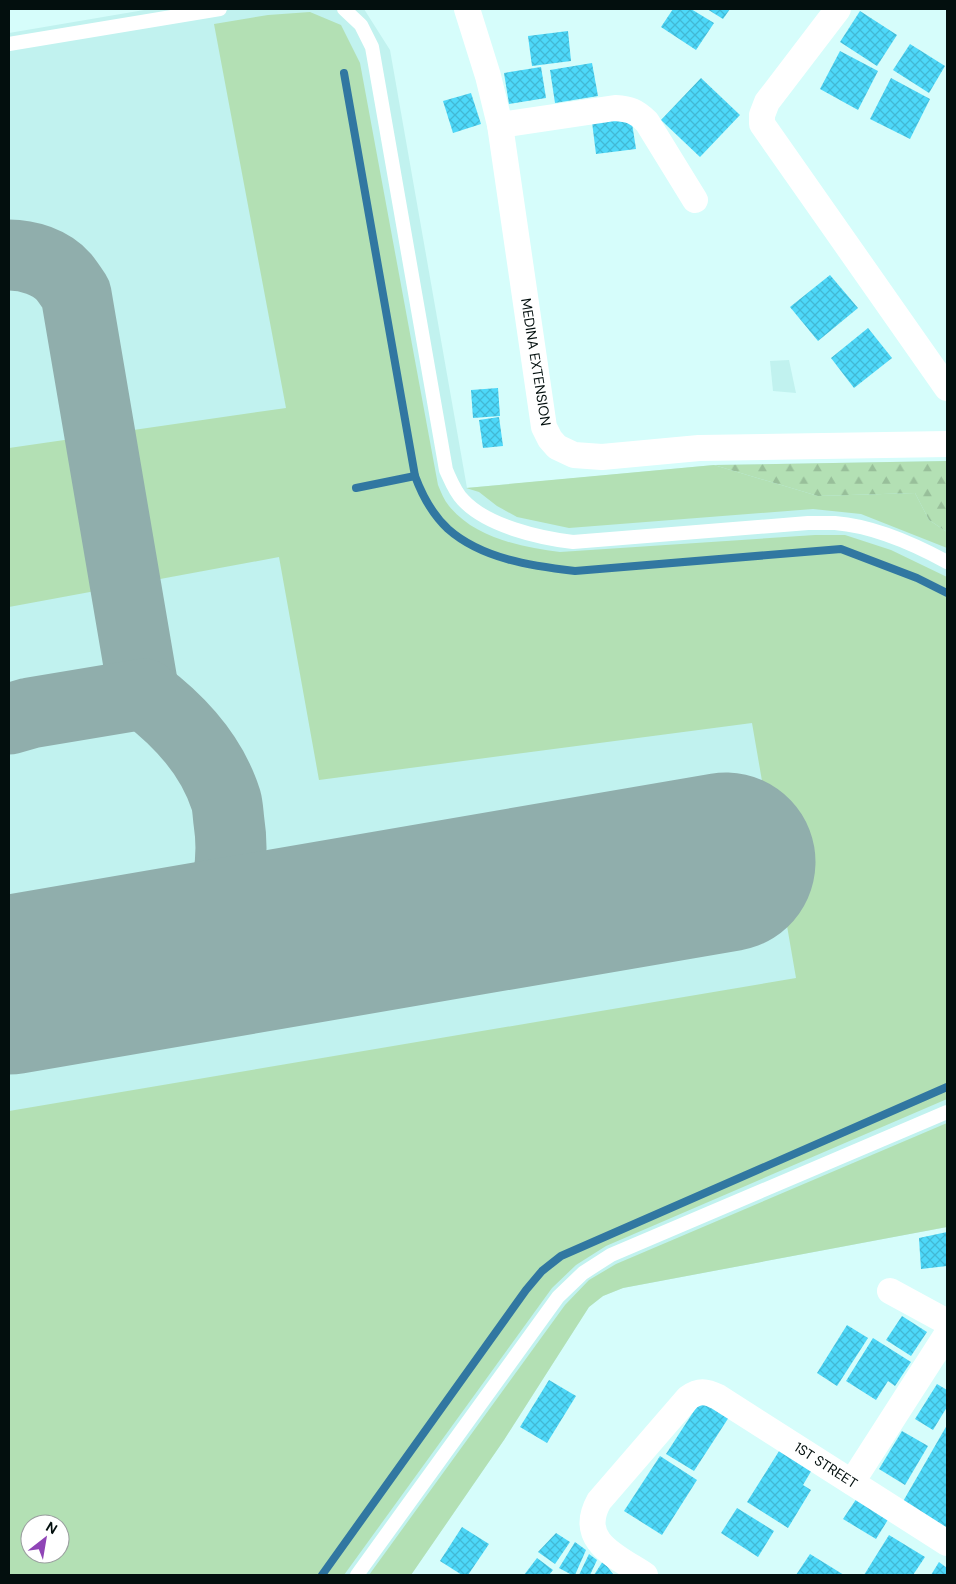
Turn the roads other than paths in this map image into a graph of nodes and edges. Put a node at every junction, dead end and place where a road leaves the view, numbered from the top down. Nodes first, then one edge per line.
1 (220, 9) edge
2 (344, 9) edge
3 (467, 9) edge
4 (838, 9) edge
5 (9, 44) edge
6 (500, 125) junction
7 (695, 200) dead end
8 (947, 388) edge
9 (947, 444) edge
10 (947, 562) edge
11 (947, 1112) edge
12 (890, 1291) dead end
13 (947, 1322) edge
14 (947, 1334) edge
15 (852, 1482) junction
16 (947, 1543) edge
17 (357, 1575) edge
18 (645, 1575) edge

1 - 5 lane
2 - 10 lane
3 - 6 street, MEDINA EXTENSION
4 - 8 street
6 - 7 street
6 - 9 street, MEDINA EXTENSION
11 - 17 lane
12 - 13 street
14 - 15 street
15 - 16 street, 1ST STREET
15 - 18 street, 1ST STREET

